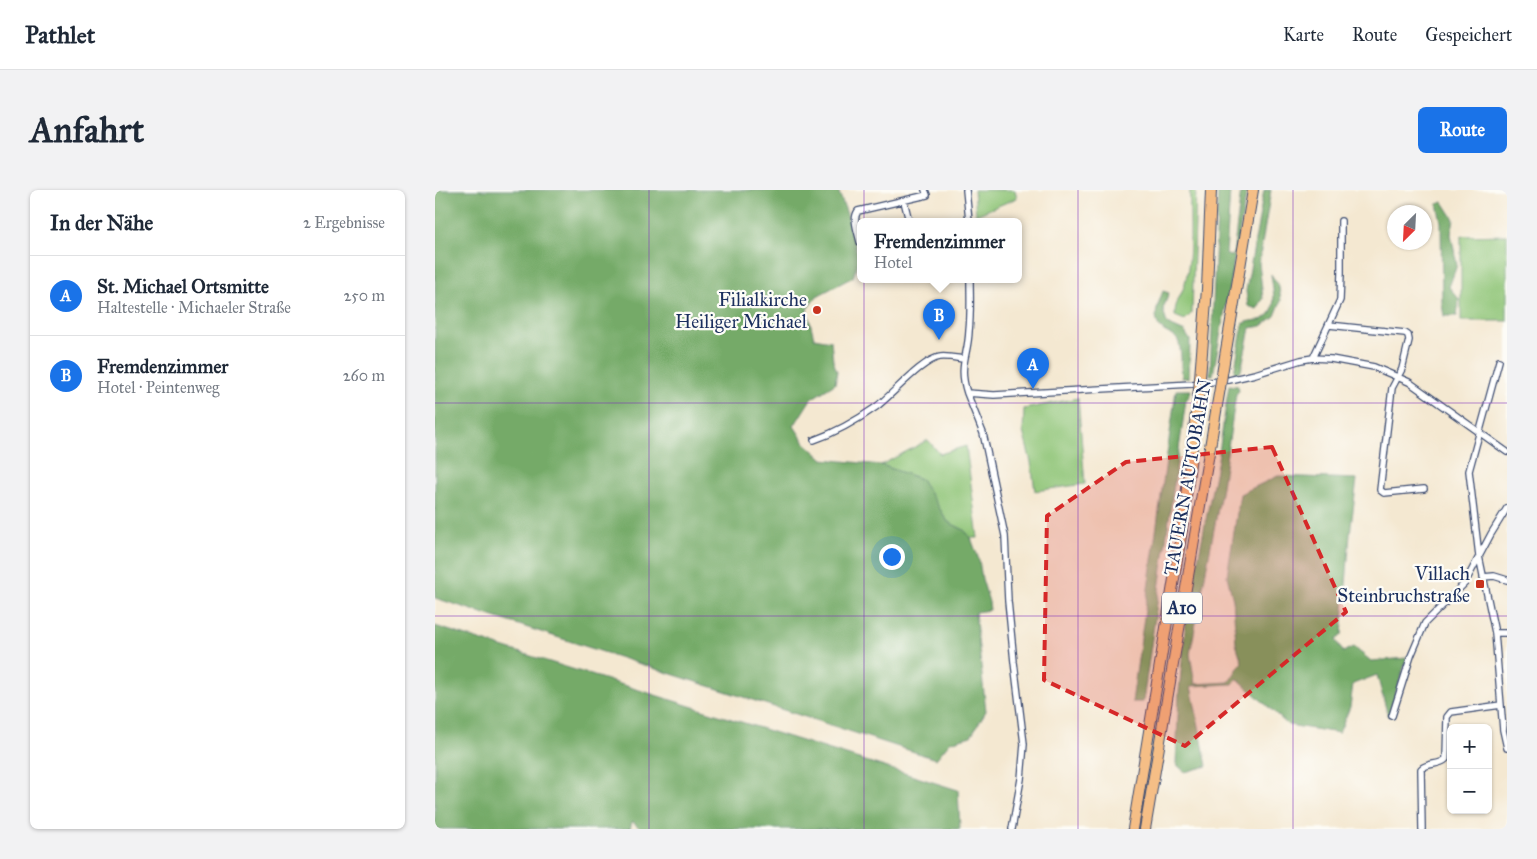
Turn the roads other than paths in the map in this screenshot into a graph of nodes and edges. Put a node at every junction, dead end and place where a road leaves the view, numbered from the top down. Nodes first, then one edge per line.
1 (925, 190) edge
2 (966, 190) edge
3 (1211, 190) edge
4 (1253, 190) edge
5 (904, 201) junction
6 (908, 218) edge
7 (969, 218) edge
8 (1341, 221) dead end
9 (857, 228) edge
10 (970, 283) edge
11 (1329, 325) junction
12 (1313, 358) junction
13 (963, 359) junction
14 (1499, 361) dead end
15 (1398, 377) junction
16 (967, 393) junction
17 (1479, 431) junction
18 (814, 440) dead end
19 (1507, 452) edge
20 (1424, 489) dead end
21 (1507, 509) edge
22 (1479, 556) junction
23 (1483, 577) junction
24 (1507, 580) edge
25 (1495, 633) junction
26 (1507, 633) edge
27 (1504, 698) edge
28 (1501, 705) junction
29 (1393, 716) dead end
30 (1507, 748) edge
31 (1012, 829) edge
32 (1133, 829) edge
33 (1145, 829) edge
34 (1422, 829) edge

1 - 5 street
2 - 7 street
3 - 32 highway, TAUERN AUTOBAHN / A10, bridge
4 - 33 highway, TAUERN AUTOBAHN / A10, bridge
5 - 6 street
5 - 9 street
8 - 11 street
10 - 13 street
11 - 12 street
11 - 15 street
12 - 15 street
12 - 16 street
13 - 16 street
13 - 18 street
14 - 17 street
15 - 17 street
15 - 20 street
16 - 31 street
17 - 19 street
17 - 22 street
21 - 22 street
22 - 23 street
22 - 29 street
23 - 24 street
23 - 25 street
25 - 26 street
25 - 27 street
27 - 28 street
28 - 30 street
28 - 34 street

